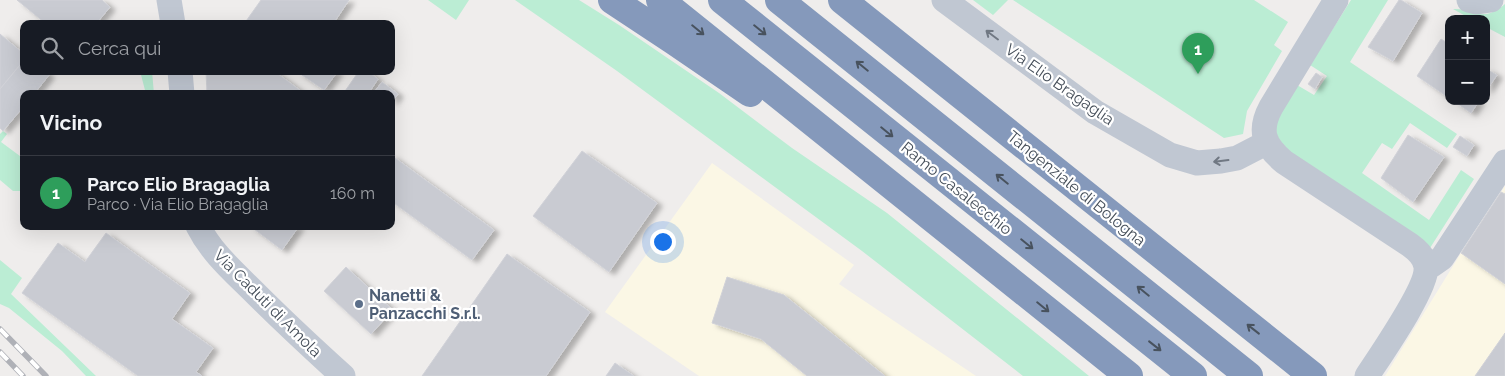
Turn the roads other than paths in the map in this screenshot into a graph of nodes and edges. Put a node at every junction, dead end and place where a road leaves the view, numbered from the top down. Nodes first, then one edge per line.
1 (169, 0) edge
2 (612, 0) edge
3 (660, 0) edge
4 (722, 0) edge
5 (779, 0) edge
6 (842, 0) edge
7 (865, 0) edge
8 (944, 0) edge
9 (1336, 0) edge
10 (1469, 0) edge
11 (1491, 0) edge
12 (172, 20) edge
13 (180, 75) edge
14 (182, 90) edge
15 (1266, 143) junction
16 (1034, 153) junction
17 (1505, 162) edge
18 (200, 230) edge
19 (973, 250) junction
20 (1426, 267) junction
21 (342, 376) edge
22 (1129, 376) edge
23 (1193, 376) edge
24 (1249, 376) edge
25 (1313, 376) edge
26 (1367, 376) edge

1 - 12 street
2 - 19 highway
3 -> 19 highway
4 -> 23 highway, Ramo Casalecchio
24 -> 5 highway
6 - 16 highway, Tangenziale di Bologna
7 - 16 highway
15 -> 8 street, Via Elio Bragaglia
9 - 15 street
10 - 11 street
13 - 14 street
15 - 20 street
25 -> 16 highway, Tangenziale di Bologna
17 - 20 street
18 - 21 street, Via Caduti di Amola
19 -> 22 highway
20 - 26 street

